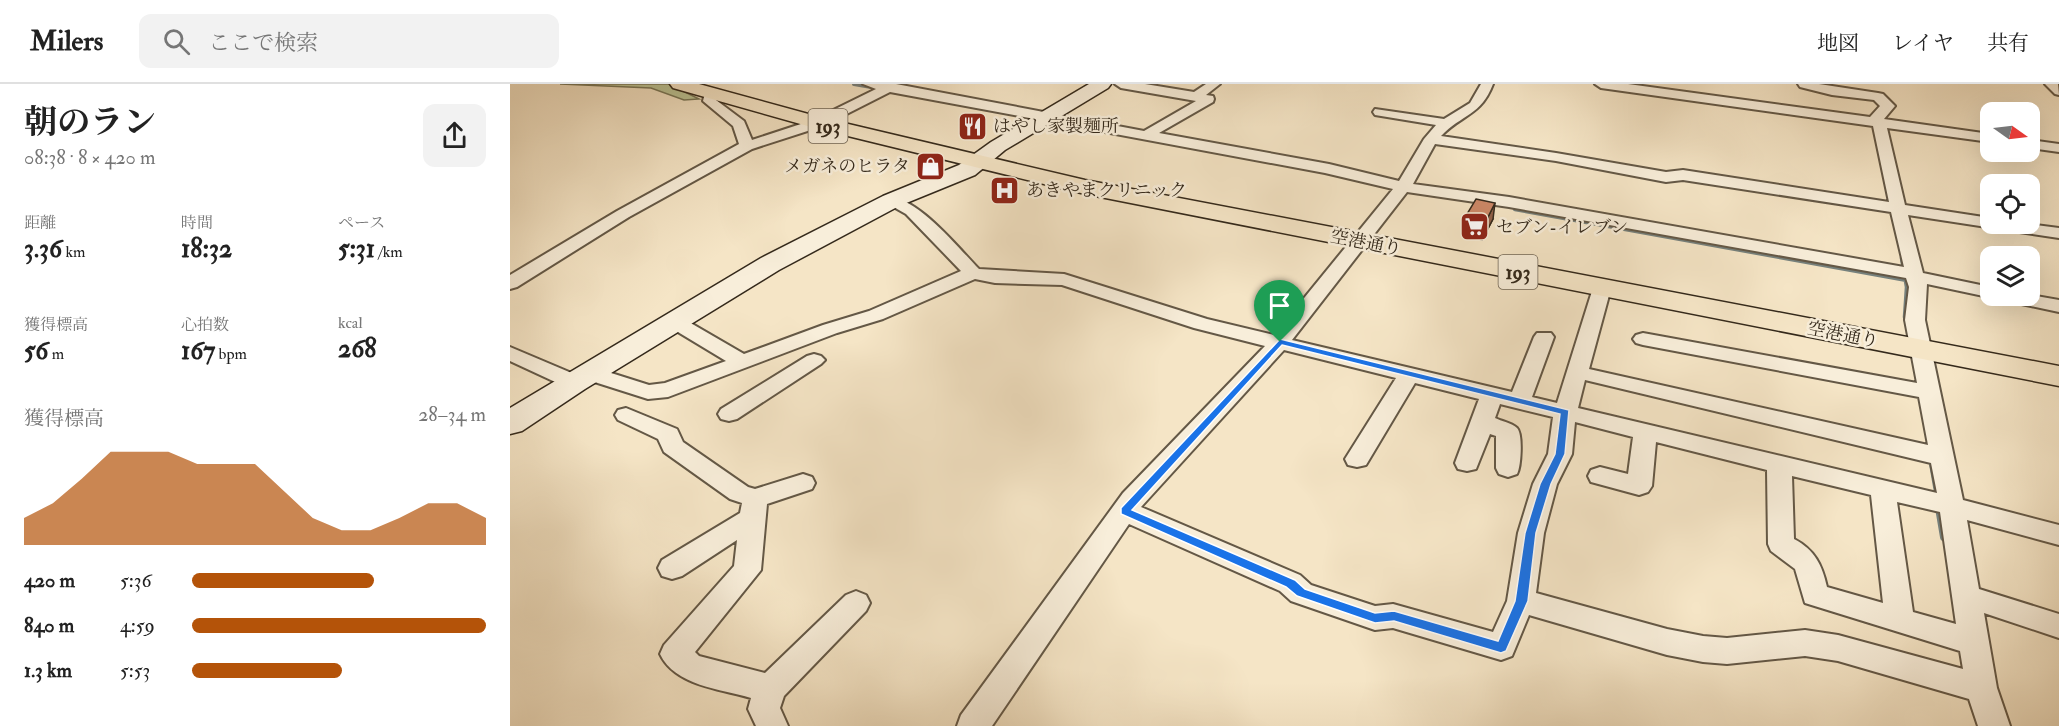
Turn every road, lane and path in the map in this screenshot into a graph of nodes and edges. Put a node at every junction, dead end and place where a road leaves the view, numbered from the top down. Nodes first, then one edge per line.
1 (679, 84) edge
2 (869, 84) edge
3 (1102, 84) edge
4 (1121, 84) edge
5 (1214, 84) edge
6 (1487, 84) edge
7 (1601, 84) edge
8 (1804, 84) edge
9 (2051, 84) edge
10 (892, 86) edge
11 (713, 88) edge
12 (2059, 91) edge
13 (1197, 96) junction
14 (1427, 107) dead end
15 (1380, 112) dead end
16 (1047, 117) junction
17 (1411, 117) junction
18 (826, 120) junction
19 (1879, 124) junction
20 (1438, 131) junction
21 (1148, 135) junction
22 (1980, 137) edge
23 (2040, 145) edge
24 (747, 146) junction
25 (2059, 148) edge
26 (983, 158) junction
27 (1403, 187) junction
28 (891, 201) junction
29 (1898, 209) junction
30 (1980, 221) edge
31 (2040, 230) edge
32 (2059, 232) edge
33 (1364, 238) junction
34 (973, 273) junction
35 (1914, 275) junction
36 (510, 283) edge
37 (1602, 288) junction
38 (1980, 291) edge
39 (2040, 302) edge
40 (2059, 306) edge
41 (675, 322) junction
42 (1544, 337) dead end
43 (1643, 339) dead end
44 (1280, 342) junction
45 (1921, 342) junction
46 (510, 353) edge
47 (765, 353) junction
48 (2059, 360) edge
49 (743, 362) junction
50 (1408, 375) junction
51 (1590, 375) dead end
52 (2059, 376) edge
53 (581, 378) junction
54 (1930, 392) junction
55 (1492, 395) junction
56 (1519, 401) junction
57 (1565, 412) junction
58 (729, 414) dead end
59 (626, 415) dead end
60 (1482, 422) junction
61 (510, 423) edge
62 (1645, 432) junction
63 (1943, 457) junction
64 (1357, 459) dead end
65 (1467, 463) dead end
66 (1779, 465) junction
67 (1508, 468) dead end
68 (1600, 476) dead end
69 (803, 483) dead end
70 (1883, 489) junction
71 (1952, 506) junction
72 (754, 508) junction
73 (1125, 511) junction
74 (2059, 535) edge
75 (672, 568) dead end
76 (1966, 596) junction
77 (1521, 601) junction
78 (856, 603) dead end
79 (1900, 620) junction
80 (2059, 626) edge
81 (1973, 642) junction
82 (1981, 688) junction
83 (770, 689) junction
84 (772, 726) edge
85 (973, 726) edge
86 (1994, 726) edge

1 - 11 highway, 空港通り / 193
2 - 10 street
3 - 16 street
4 - 13 street
5 - 13 street
6 - 20 street
7 - 19 street
8 - 19 street
9 - 12 street
10 - 16 street
10 - 18 street
11 - 18 highway, 空港通り / 193
11 - 24 street
13 - 21 street
14 - 17 street
15 - 17 street
16 - 21 street
16 - 26 street
17 - 20 street
18 - 24 street
18 - 26 highway, 空港通り / 193
19 - 22 street
19 - 29 street
20 - 27 street
20 - 29 street
21 - 27 street
23 - 25 street
24 - 36 street
26 - 28 street
26 - 33 highway, 空港通り / 193
27 - 33 street
27 - 35 street
28 - 34 street
28 - 41 street
29 - 30 street
29 - 35 street
31 - 32 street
33 - 37 highway, 空港通り / 193
33 - 44 street
33 - 45 highway, 空港通り / 193
34 - 44 street
34 - 47 street
35 - 38 street
35 - 45 street
37 - 45 highway, 空港通り / 193
37 - 57 street
39 - 40 street
41 - 49 street
41 - 53 street
42 - 56 street
43 - 54 street
44 - 50 street
44 - 73 street
45 - 48 highway, 空港通り / 193
45 - 52 highway, 空港通り / 193
45 - 54 street
46 - 53 street
47 - 49 street
47 - 58 street
49 - 53 street
50 - 55 street
50 - 64 street
51 - 63 street
53 - 61 street
54 - 63 street
55 - 56 street
55 - 60 street
56 - 57 street
57 - 62 street
57 - 77 street
59 - 72 street
60 - 65 street
60 - 67 street
62 - 66 street
62 - 68 street
63 - 71 street
66 - 70 street
66 - 79 street
69 - 72 street
70 - 71 street
70 - 79 street
71 - 74 street
71 - 76 street
72 - 75 street
72 - 83 street
73 - 77 street
73 - 85 street
76 - 80 street
76 - 81 street
77 - 82 street
78 - 83 street
79 - 81 street
81 - 82 street
82 - 86 street
83 - 84 street

